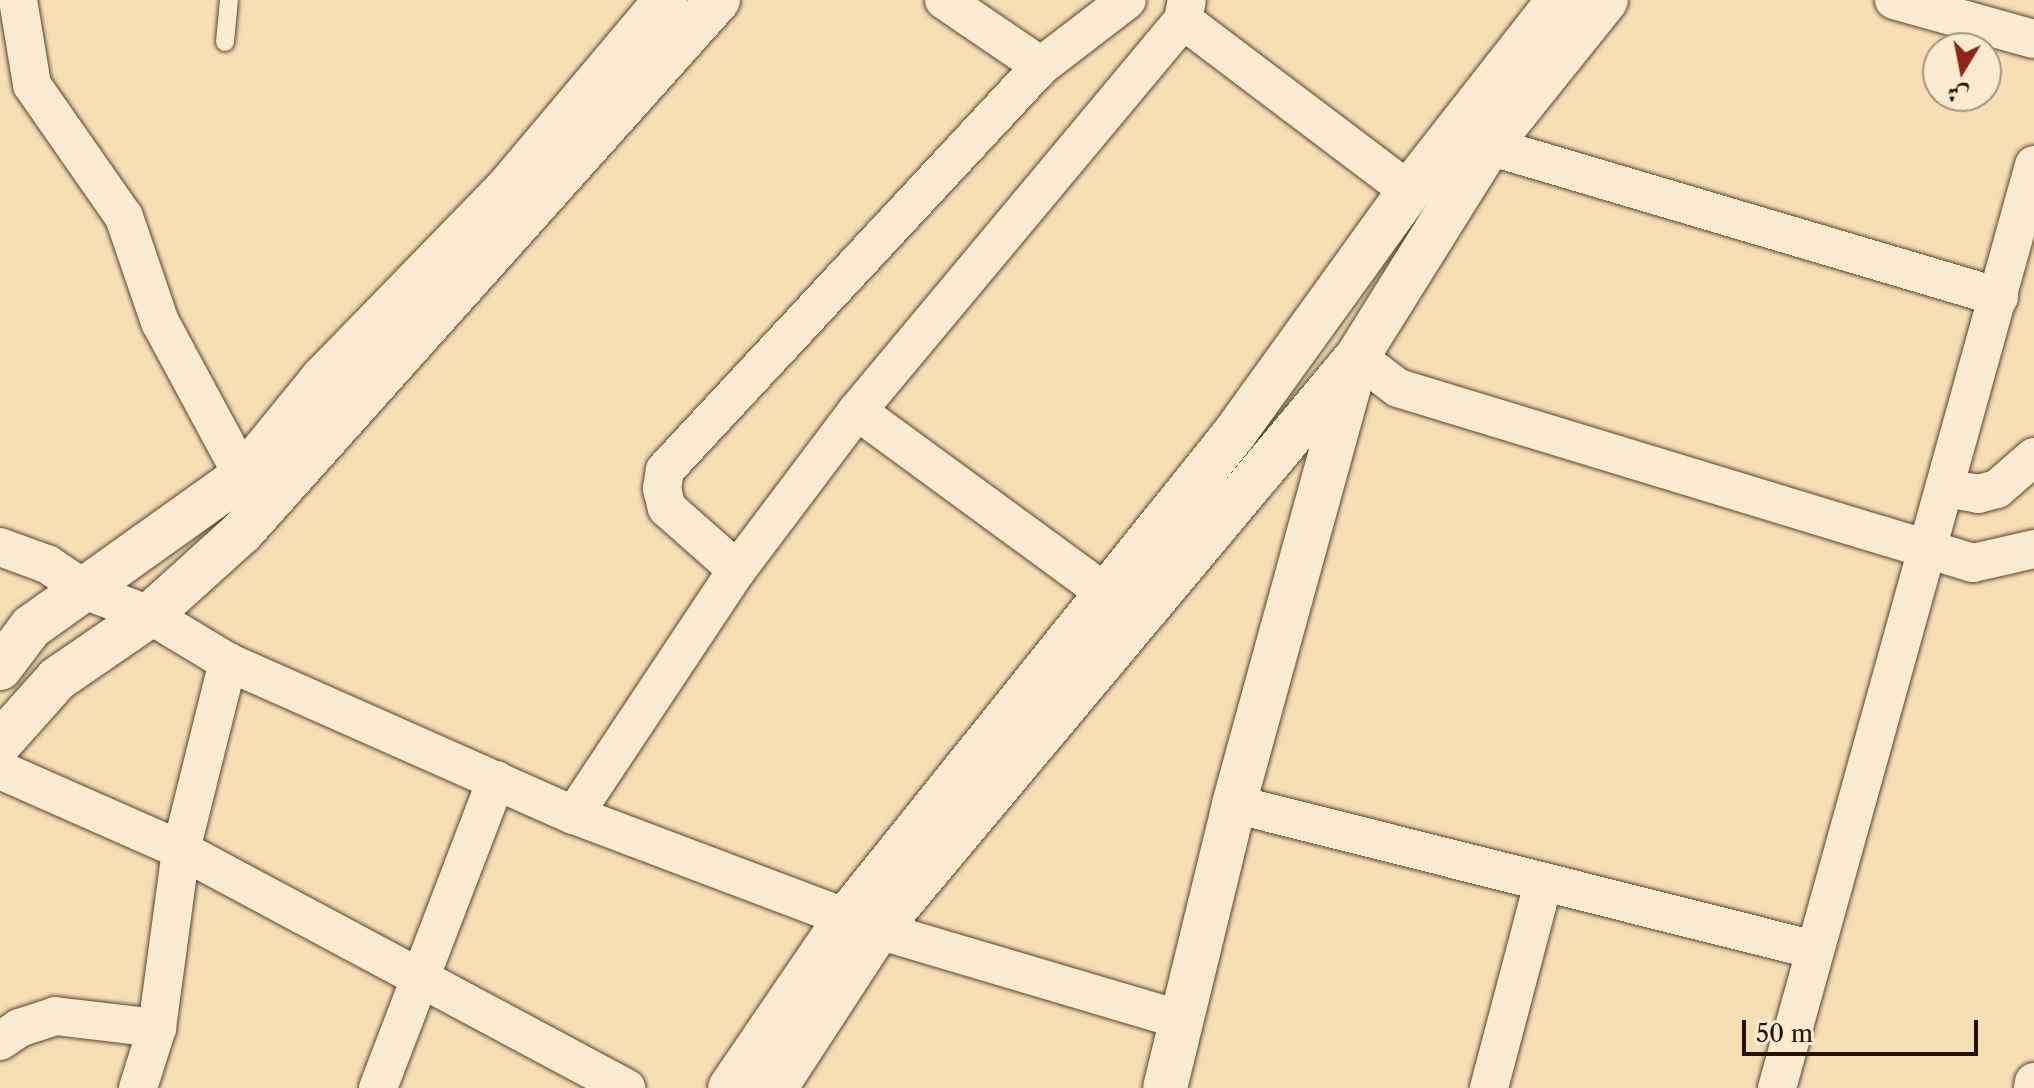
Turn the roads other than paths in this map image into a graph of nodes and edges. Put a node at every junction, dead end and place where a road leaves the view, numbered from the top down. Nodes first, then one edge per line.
1 (18, 0) edge
2 (229, 0) edge
3 (666, 0) edge
4 (718, 0) edge
5 (944, 0) edge
6 (1127, 0) edge
7 (1559, 0) edge
8 (1606, 0) edge
9 (1894, 0) edge
10 (1185, 10) edge
11 (2034, 39) edge
12 (225, 42) dead end
13 (1041, 66) junction
14 (1489, 146) junction
15 (2034, 165) edge
16 (1409, 191) junction
17 (1999, 297) junction
18 (1357, 357) junction
19 (857, 411) junction
20 (2034, 457) edge
21 (243, 476) junction
22 (1945, 488) junction
23 (0, 547) edge
24 (1931, 548) junction
25 (2034, 549) edge
26 (737, 570) junction
27 (87, 591) junction
28 (1106, 593) junction
29 (150, 615) junction
30 (228, 662) junction
31 (0, 668) edge
32 (0, 743) edge
33 (0, 770) edge
34 (496, 780) junction
35 (1234, 804) junction
36 (574, 815) junction
37 (181, 850) junction
38 (1543, 883) junction
39 (862, 924) junction
40 (1815, 950) junction
41 (416, 977) junction
42 (1182, 1020) junction
43 (157, 1028) junction
44 (0, 1041) edge
45 (2034, 1082) edge
46 (138, 1088) edge
47 (378, 1088) edge
48 (626, 1088) edge
49 (730, 1088) edge
50 (775, 1088) edge
51 (1165, 1088) edge
52 (1489, 1088) edge
53 (1777, 1088) edge
54 (2033, 1088) edge

1 - 21 street
2 - 12 lane
3 - 21 main road
4 - 29 main road
5 - 13 street
6 - 13 street
7 - 16 main road
8 - 14 main road
9 - 11 street
10 - 16 street
10 - 19 street
13 - 26 street
14 - 17 street
14 - 18 main road
15 - 17 street
16 - 28 main road
17 - 22 street
18 - 24 street
18 - 35 main road
18 - 39 main road
19 - 26 street
19 - 28 street
20 - 22 street
21 - 27 main road
22 - 24 street
23 - 27 street
24 - 25 street
24 - 40 street
26 - 36 street
27 - 29 street
27 - 31 main road
28 - 39 main road
29 - 30 street
29 - 32 main road
30 - 34 street
30 - 37 street
33 - 37 street
34 - 36 street
34 - 41 street
35 - 38 street
35 - 42 main road
36 - 39 street
37 - 41 street
37 - 43 street
38 - 40 street
38 - 52 street
39 - 42 street
39 - 49 main road
39 - 50 main road
40 - 53 street
41 - 47 street
41 - 48 street
42 - 51 main road
43 - 44 street
43 - 46 street
45 - 54 street

